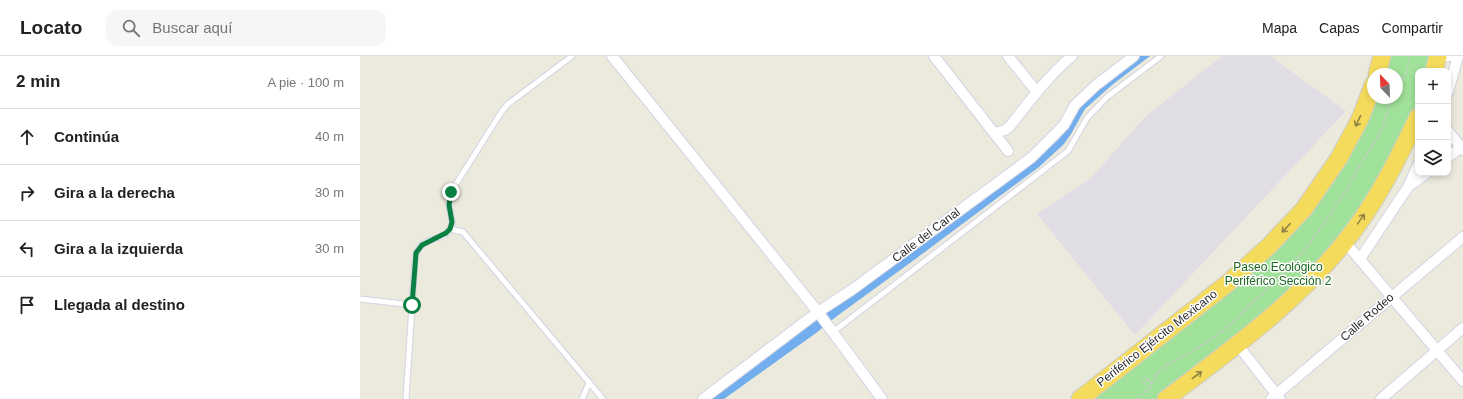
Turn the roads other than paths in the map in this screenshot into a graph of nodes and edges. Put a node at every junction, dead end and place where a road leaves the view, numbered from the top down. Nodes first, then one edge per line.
1 (572, 56) edge
2 (612, 56) edge
3 (934, 56) edge
4 (1008, 56) edge
5 (1072, 56) edge
6 (1134, 56) edge
7 (1161, 56) edge
8 (1382, 56) edge
9 (1458, 56) edge
10 (1379, 68) edge
11 (1451, 81) edge
12 (1037, 92) junction
13 (1367, 101) edge
14 (1415, 123) edge
15 (995, 133) junction
16 (1451, 135) edge
17 (1462, 148) edge
18 (1008, 151) dead end
19 (1451, 155) edge
20 (1415, 172) edge
21 (1422, 176) edge
22 (1408, 187) junction
23 (450, 229) junction
24 (1463, 237) edge
25 (1345, 242) junction
26 (1360, 260) junction
27 (1391, 296) junction
28 (360, 299) edge
29 (412, 305) junction
30 (818, 312) junction
31 (1463, 328) edge
32 (833, 332) junction
33 (1237, 344) junction
34 (1437, 350) junction
35 (1463, 381) edge
36 (589, 383) junction
37 (1276, 398) edge
38 (406, 399) edge
39 (582, 399) edge
40 (603, 399) edge
41 (703, 399) edge
42 (882, 399) edge
43 (1080, 399) edge
44 (1166, 399) edge
45 (1380, 399) edge

1 - 23 lane
2 - 30 street
3 - 15 street
4 - 12 street
5 - 12 street
6 - 30 street, Calle del Canal
7 - 32 lane
8 - 10 highway
9 - 11 street
12 - 15 street
13 -> 43 highway, Periférico Ejército Mexicano
25 -> 14 highway
15 - 18 street
16 - 17 street
17 - 19 street
20 - 22 street
21 - 22 street
22 - 26 street
23 - 29 lane
23 - 36 lane
24 - 27 street, Calle Rodeo
25 - 26 street
25 - 33 highway
26 - 27 street
27 - 34 street
27 - 37 street, Calle Rodeo
28 - 29 lane
29 - 38 lane
30 - 32 street
30 - 41 street, Calle del Canal
31 - 34 street
32 - 42 street
33 - 37 street
44 -> 33 highway
34 - 35 street
34 - 45 street
36 - 39 lane
36 - 40 lane

